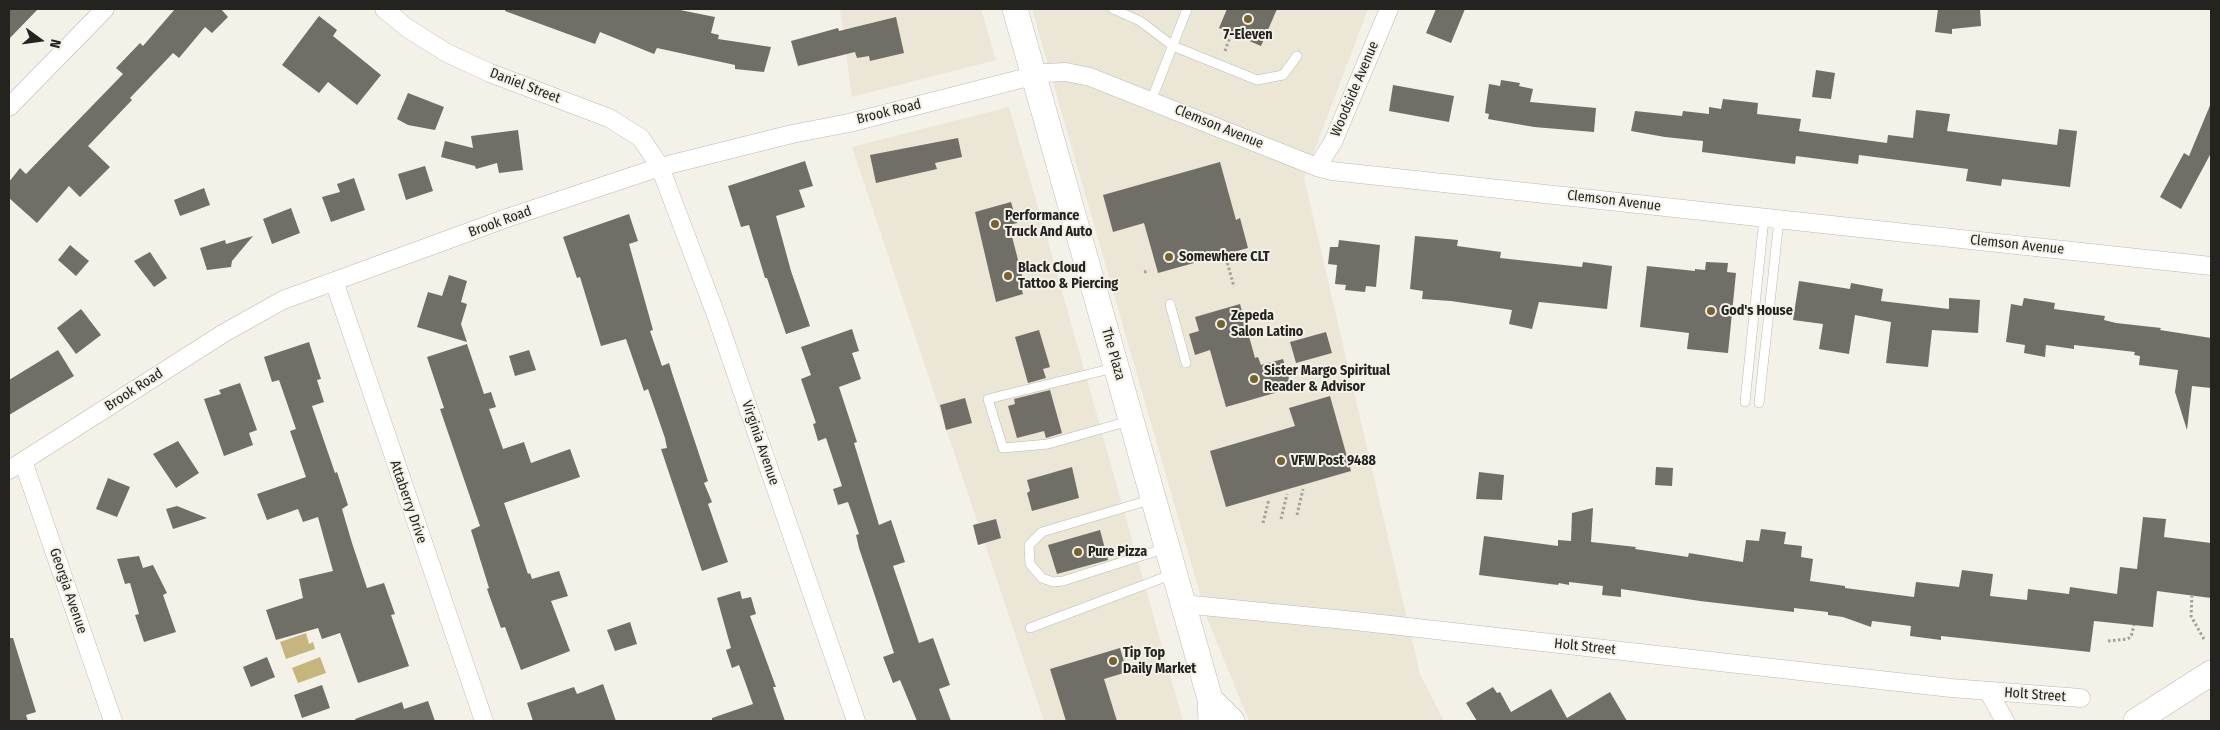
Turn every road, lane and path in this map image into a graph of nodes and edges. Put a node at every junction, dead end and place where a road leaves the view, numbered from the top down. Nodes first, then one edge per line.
1 (105, 9) edge
2 (384, 9) edge
3 (1015, 9) edge
4 (1113, 9) edge
5 (1187, 9) edge
6 (1388, 9) edge
7 (1172, 46) junction
8 (1297, 56) dead end
9 (1033, 75) junction
10 (1151, 101) junction
11 (9, 107) edge
12 (660, 167) junction
13 (1317, 167) junction
14 (1771, 219) junction
15 (1226, 258) dead end
16 (2211, 266) edge
17 (1149, 271) dead end
18 (1144, 272) dead end
19 (334, 281) junction
20 (1234, 287) dead end
21 (1170, 304) dead end
22 (1186, 363) dead end
23 (1117, 368) junction
24 (1745, 402) dead end
25 (1759, 403) dead end
26 (1132, 420) junction
27 (16, 465) edge
28 (1303, 489) dead end
29 (1287, 494) dead end
30 (1153, 498) junction
31 (1269, 499) dead end
32 (1297, 515) dead end
33 (1280, 520) dead end
34 (1263, 523) dead end
35 (1167, 548) junction
36 (1174, 574) junction
37 (2192, 596) dead end
38 (1182, 604) junction
39 (2134, 625) dead end
40 (1030, 628) dead end
41 (2108, 641) dead end
42 (2205, 641) dead end
43 (2211, 672) edge
44 (1988, 691) junction
45 (2081, 698) dead end
46 (1210, 710) edge
47 (113, 721) edge
48 (484, 721) edge
49 (856, 721) edge
50 (1232, 721) edge
51 (2006, 721) edge
52 (2136, 721) edge

1 - 11 street
2 - 12 street, Daniel Street
3 - 9 main road, The Plaza
4 - 7 lane
5 - 7 lane
6 - 13 street, Woodside Avenue
7 - 8 lane
7 - 10 lane
9 - 10 street, Clemson Avenue
9 - 12 street, Brook Road
9 - 23 main road, The Plaza
10 - 13 street, Clemson Avenue
12 - 19 street, Brook Road
12 - 49 street, Virginia Avenue
13 - 14 street, Clemson Avenue
14 - 16 street, Clemson Avenue
14 - 24 lane
14 - 25 lane
15 - 20 path
17 - 18 path
19 - 27 street, Brook Road
19 - 48 street, Attaberry Drive
21 - 22 lane
23 - 26 main road, The Plaza
23 - 26 lane
26 - 30 main road, The Plaza
27 - 47 street, Georgia Avenue
28 - 32 path
29 - 33 path
30 - 35 main road, The Plaza
30 - 35 lane
31 - 34 path
35 - 36 main road, The Plaza
36 - 38 main road, The Plaza
36 - 40 lane
37 - 42 path
38 - 44 street, Holt Street
38 - 46 main road, The Plaza
39 - 41 path
43 - 52 main road
44 - 45 street, Holt Street
44 - 51 street, Holt Street
46 - 50 main road, The Plaza

